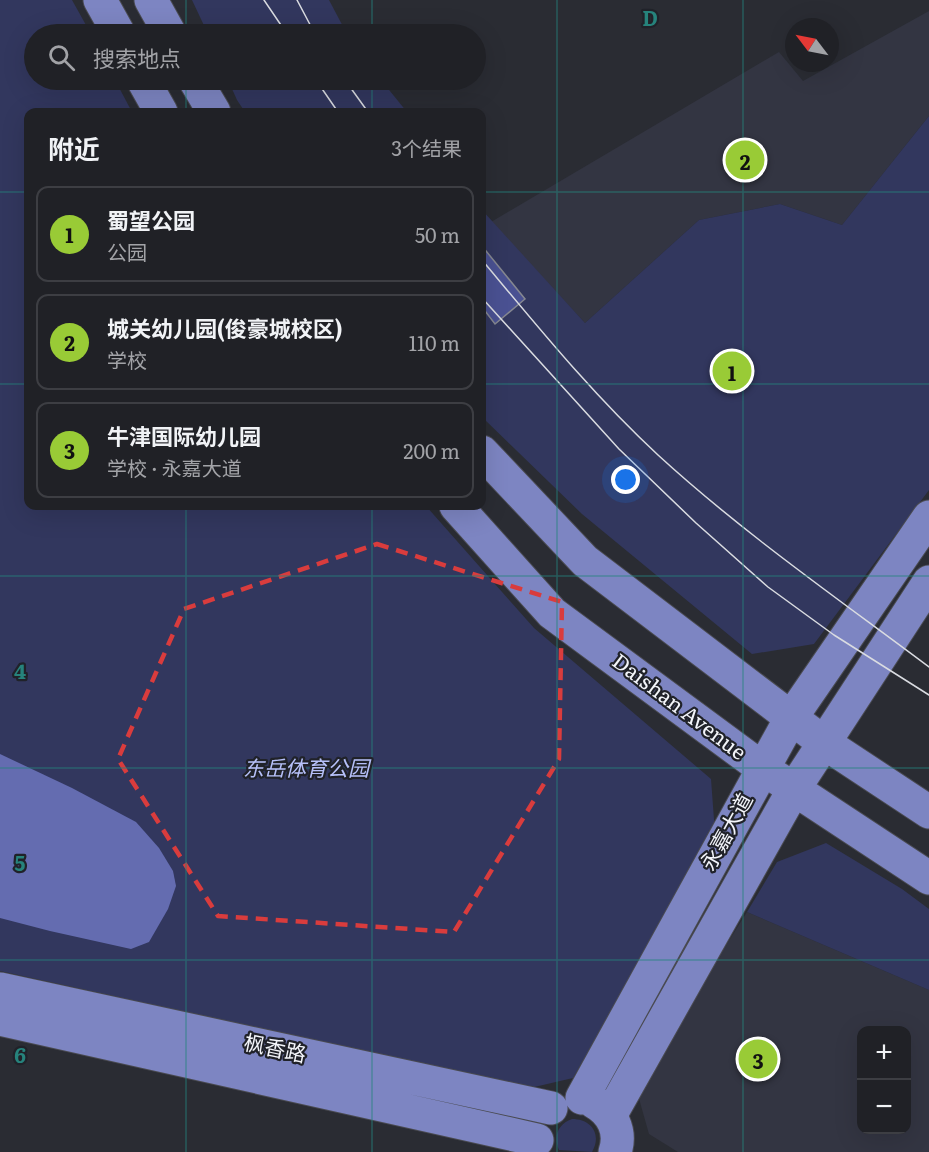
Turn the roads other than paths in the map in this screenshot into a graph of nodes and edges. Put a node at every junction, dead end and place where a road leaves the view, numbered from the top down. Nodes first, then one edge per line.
1 (100, 0) edge
2 (151, 0) edge
3 (113, 24) edge
4 (164, 24) edge
5 (149, 90) edge
6 (201, 90) edge
7 (159, 108) edge
8 (212, 108) edge
9 (486, 456) edge
10 (460, 510) edge
11 (929, 517) edge
12 (929, 582) edge
13 (791, 718) junction
14 (823, 742) junction
15 (762, 768) junction
16 (794, 789) junction
17 (929, 812) edge
18 (929, 878) edge
19 (0, 989) edge
20 (0, 1019) edge
21 (582, 1098) junction
22 (551, 1108) junction
23 (621, 1139) edge
24 (538, 1146) edge

1 - 3 main road
2 - 4 main road
5 - 7 main road
6 - 8 main road
9 - 13 main road
10 - 15 main road, Daishan Avenue
11 - 13 main road, 永嘉大道
12 - 14 main road, 永嘉大道
13 - 14 main road
13 - 15 main road, 永嘉大道
14 - 16 main road, 永嘉大道
14 - 17 main road
15 - 16 main road, Daishan Avenue
15 - 21 main road, 永嘉大道
16 - 18 main road, Daishan Avenue
16 - 23 main road, 永嘉大道
19 - 22 main road, 枫香路
20 - 24 main road, 枫香路
21 - 22 main road
21 - 23 main road
22 - 24 main road

